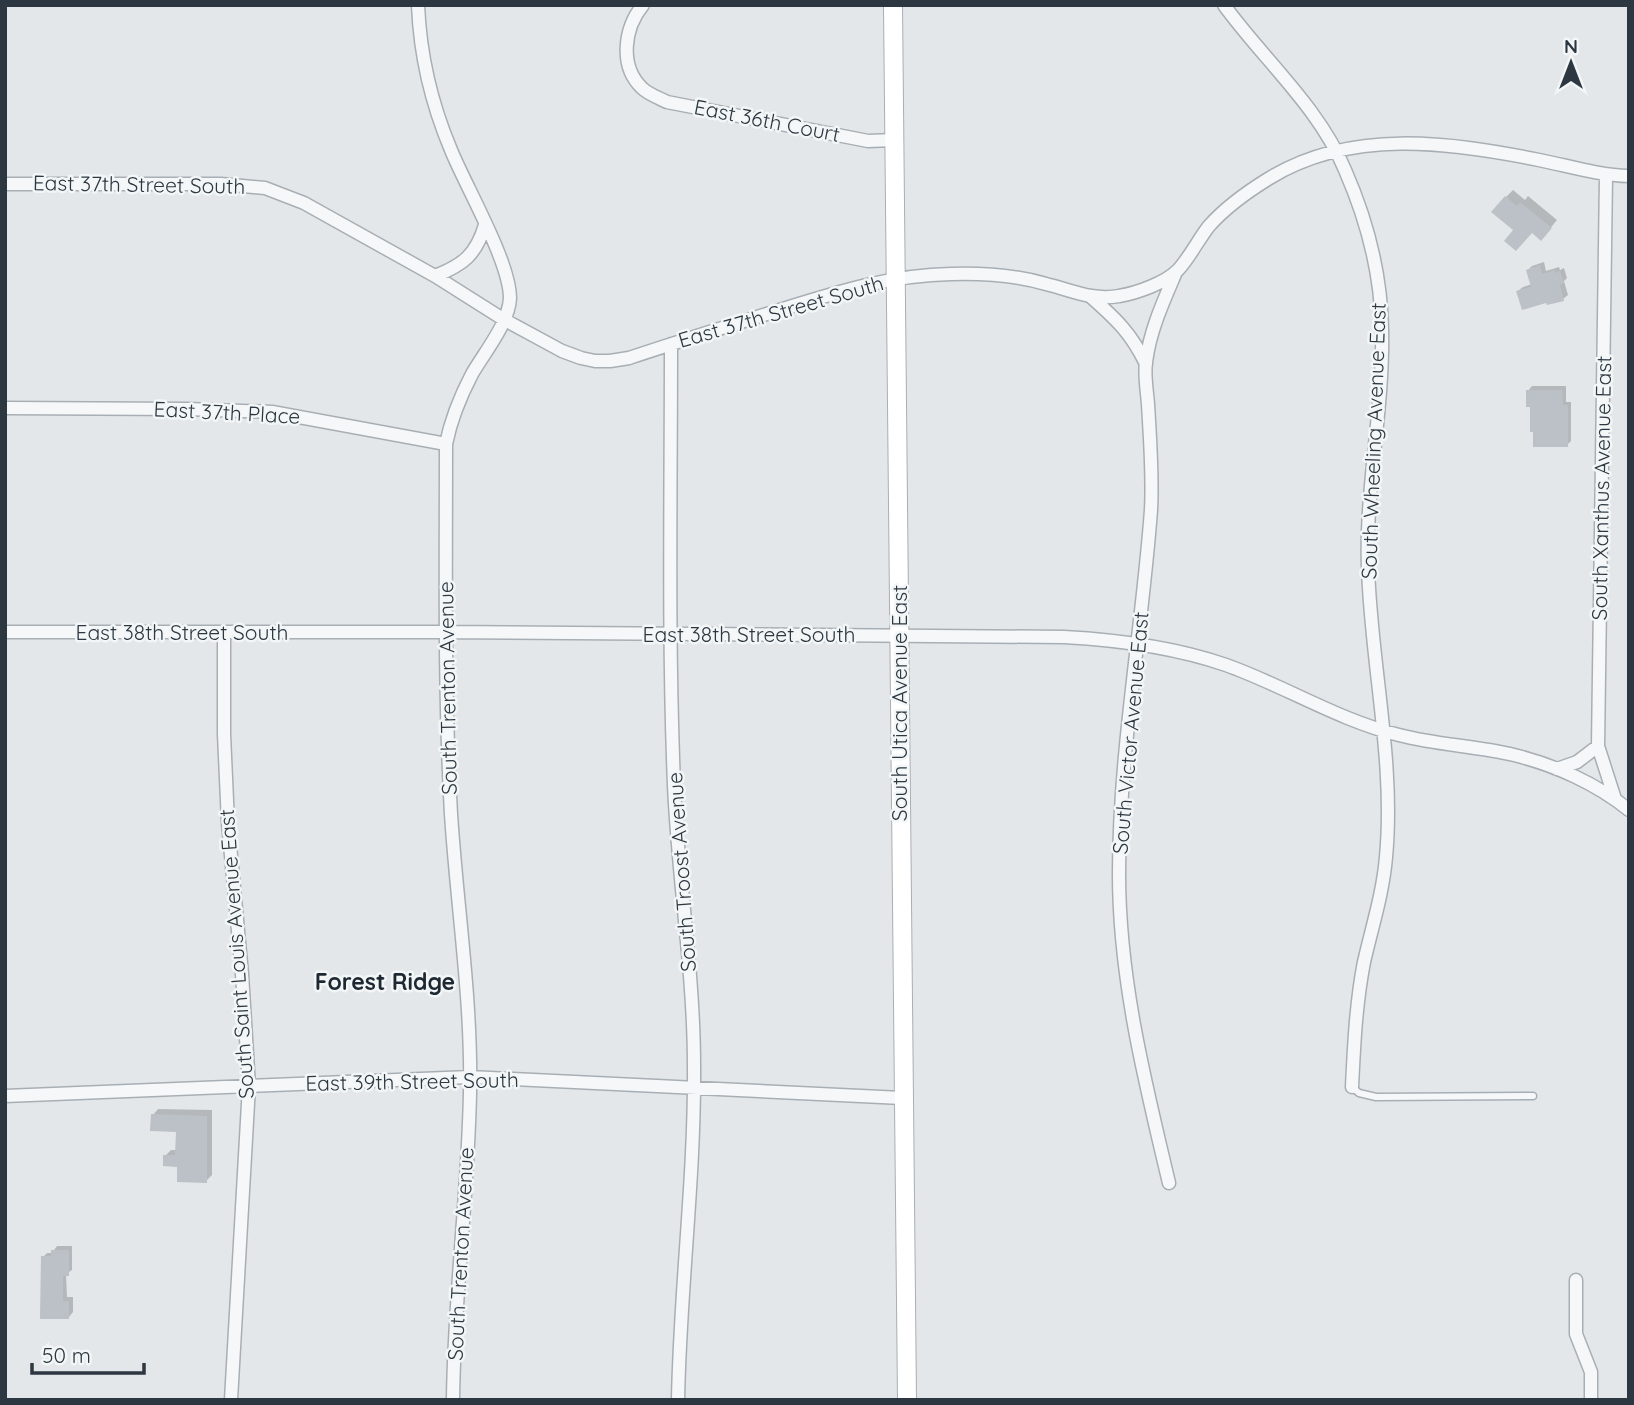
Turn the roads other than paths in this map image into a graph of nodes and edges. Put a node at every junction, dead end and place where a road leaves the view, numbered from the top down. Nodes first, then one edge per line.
1 (418, 5) edge
2 (643, 5) edge
3 (892, 5) edge
4 (1224, 5) edge
5 (894, 140) junction
6 (1335, 151) junction
7 (1606, 176) junction
8 (1629, 176) edge
9 (5, 184) edge
10 (485, 225) junction
11 (1176, 272) junction
12 (435, 276) junction
13 (895, 279) junction
14 (1091, 297) junction
15 (503, 319) junction
16 (671, 344) junction
17 (1146, 364) junction
18 (5, 408) edge
19 (446, 444) junction
20 (5, 632) edge
21 (446, 632) junction
22 (224, 633) junction
23 (671, 635) junction
24 (900, 636) junction
25 (1138, 644) junction
26 (1382, 730) junction
27 (1598, 746) junction
28 (1558, 769) junction
29 (1615, 799) junction
30 (1629, 810) edge
31 (470, 1077) junction
32 (249, 1086) junction
33 (694, 1087) junction
34 (1352, 1087) joint
35 (5, 1096) edge
36 (1533, 1096) dead end
37 (902, 1098) junction
38 (1169, 1183) dead end
39 (1576, 1280) dead end
40 (231, 1400) edge
41 (453, 1400) edge
42 (678, 1400) edge
43 (907, 1400) edge
44 (1591, 1400) edge

1 - 10 street, South Trenton Avenue
2 - 5 street, East 36th Court
3 - 5 street, South Utica Avenue East
4 - 6 street, South Wheeling Avenue East
5 - 13 street, South Utica Avenue East
6 - 7 street, East 37th Street South
6 - 11 street, East 37th Street South
6 - 26 street, South Wheeling Avenue East
7 - 8 street, East 37th Street South
7 - 27 street, South Xanthus Avenue East
9 - 12 street, East 37th Street South
10 - 12 street
10 - 15 street, South Trenton Avenue
11 - 14 street, East 37th Street South
11 - 17 street, South Victor Avenue East
12 - 15 street, East 37th Street South
13 - 14 street, East 37th Street South
13 - 16 street, East 37th Street South
13 - 24 street, South Utica Avenue East
14 - 17 street, South Victor Avenue East
15 - 16 street, East 37th Street South
15 - 19 street, South Trenton Avenue
16 - 23 street, South Troost Avenue
17 - 25 street, South Victor Avenue East
18 - 19 street, East 37th Place
19 - 21 street, South Trenton Avenue
20 - 22 street, East 38th Street South
21 - 22 street, East 38th Street South
21 - 23 street, East 38th Street South
21 - 31 street, South Trenton Avenue
22 - 32 street, South Saint Louis Avenue East
23 - 24 street, East 38th Street South
23 - 33 street, South Troost Avenue
24 - 25 street, East 38th Street South
24 - 37 street, South Utica Avenue East
25 - 26 street, East 38th Street South
25 - 38 street, South Victor Avenue East
26 - 28 street, East 38th Street South
26 - 34 street, South Wheeling Avenue East
27 - 28 street
27 - 29 street, South Xanthus Avenue East
28 - 29 street, East 38th Street South
29 - 30 street, East 38th Street South
31 - 32 street, East 39th Street South
31 - 33 street, East 39th Street South
31 - 41 street, South Trenton Avenue
32 - 35 street, East 39th Street South
32 - 40 street, South Saint Louis Avenue East
33 - 37 street, East 39th Street South
33 - 42 street, South Troost Avenue
34 - 36 lane
37 - 43 street, South Utica Avenue East
39 - 44 street

